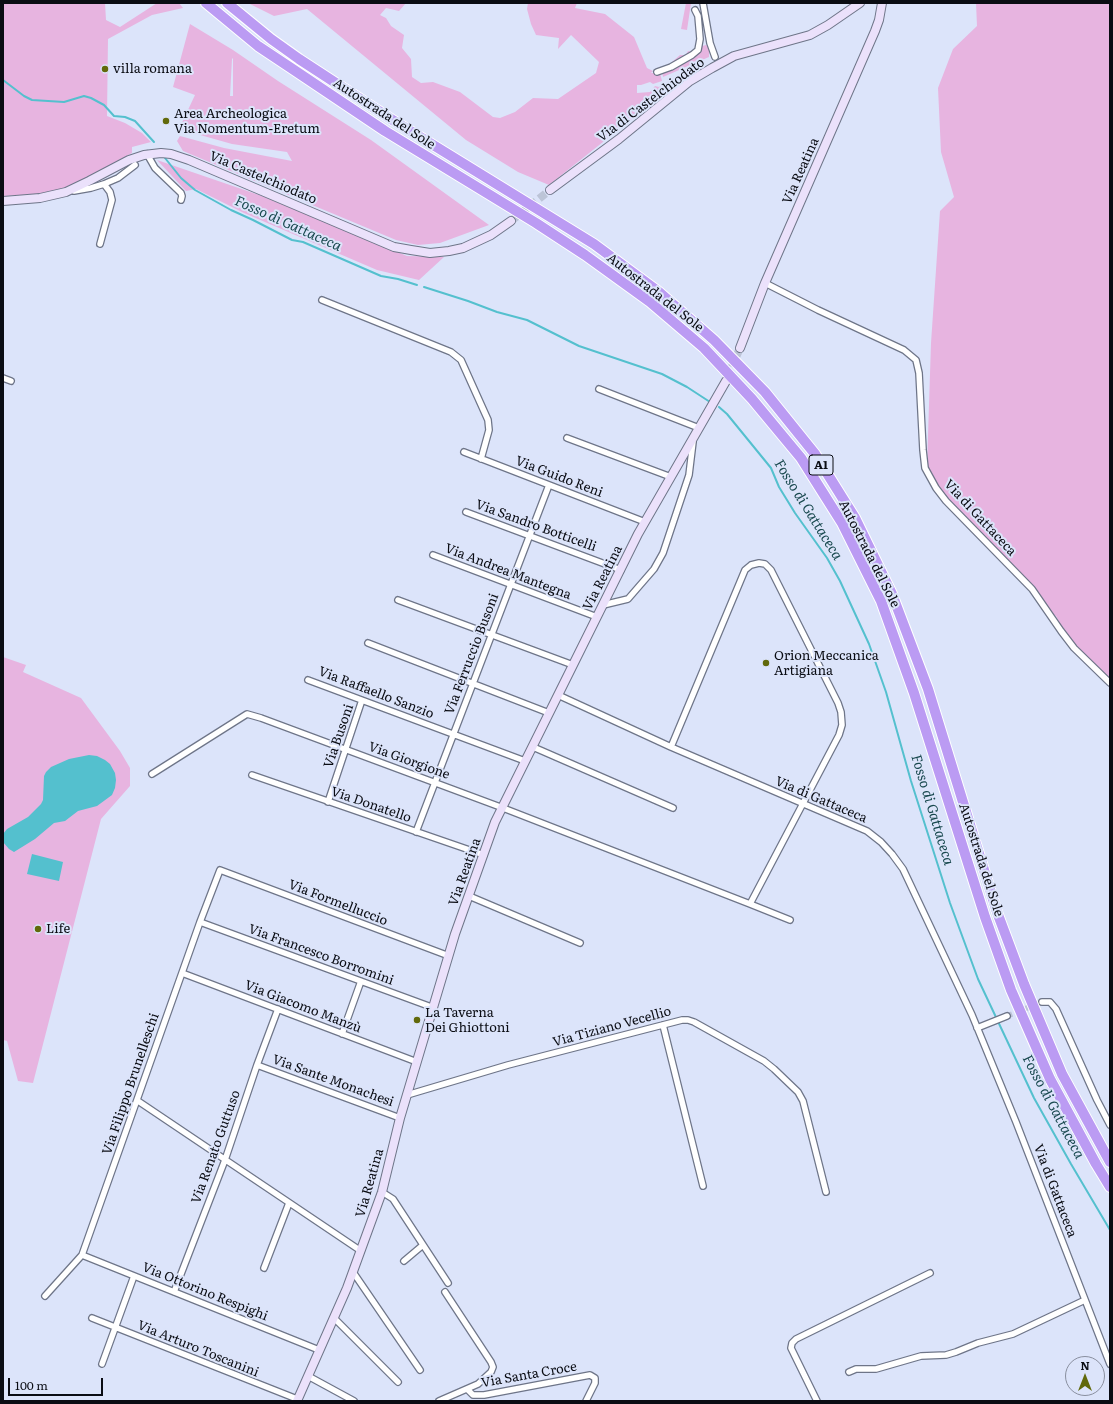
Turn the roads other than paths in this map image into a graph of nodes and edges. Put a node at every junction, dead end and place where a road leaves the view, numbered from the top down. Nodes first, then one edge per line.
1 (206, 3) edge
2 (227, 3) edge
3 (703, 3) edge
4 (860, 3) edge
5 (882, 3) edge
6 (695, 10) dead end
7 (715, 57) dead end
8 (657, 72) dead end
9 (147, 154) junction
10 (135, 165) dead end
11 (104, 184) junction
12 (550, 190) tunnel mouth
13 (66, 192) junction
14 (182, 200) dead end
15 (3, 201) edge
16 (511, 221) tunnel mouth
17 (100, 244) dead end
18 (765, 283) junction
19 (322, 300) dead end
20 (740, 348) tunnel mouth
21 (3, 378) edge
22 (12, 381) dead end
23 (726, 381) tunnel mouth
24 (599, 389) dead end
25 (699, 428) junction
26 (694, 437) junction
27 (567, 438) dead end
28 (464, 452) dead end
29 (481, 459) junction
30 (671, 477) junction
31 (549, 485) junction
32 (466, 512) dead end
33 (645, 522) junction
34 (530, 536) junction
35 (433, 555) dead end
36 (621, 570) junction
37 (511, 585) junction
38 (398, 600) dead end
39 (603, 605) junction
40 (597, 617) junction
41 (492, 635) junction
42 (368, 643) dead end
43 (573, 665) junction
44 (308, 680) dead end
45 (1110, 683) edge
46 (473, 684) junction
47 (558, 695) junction
48 (362, 700) junction
49 (549, 713) junction
50 (453, 734) junction
51 (671, 746) junction
52 (532, 747) junction
53 (346, 750) junction
54 (525, 761) junction
55 (152, 774) dead end
56 (252, 775) dead end
57 (435, 783) junction
58 (328, 802) junction
59 (802, 804) junction
60 (502, 808) junction
61 (673, 808) dead end
62 (416, 832) junction
63 (484, 855) junction
64 (220, 870) joint
65 (469, 896) junction
66 (750, 904) junction
67 (790, 920) dead end
68 (200, 922) junction
69 (580, 943) dead end
70 (449, 956) junction
71 (182, 973) junction
72 (361, 981) junction
73 (1042, 1002) dead end
74 (434, 1008) junction
75 (278, 1009) junction
76 (1007, 1016) tunnel mouth
77 (663, 1025) junction
78 (977, 1028) junction
79 (342, 1034) junction
80 (417, 1062) junction
81 (257, 1065) junction
82 (407, 1095) junction
83 (138, 1101) junction
84 (400, 1118) junction
85 (1110, 1125) edge
86 (225, 1160) junction
87 (1110, 1162) edge
88 (703, 1186) dead end
89 (1110, 1187) edge
90 (382, 1192) junction
91 (826, 1192) dead end
92 (289, 1203) junction
93 (423, 1245) junction
94 (361, 1251) junction
95 (82, 1255) junction
96 (404, 1261) dead end
97 (264, 1268) dead end
98 (353, 1272) junction
99 (930, 1273) dead end
100 (134, 1276) junction
101 (448, 1283) dead end
102 (174, 1292) junction
103 (445, 1292) dead end
104 (45, 1296) dead end
105 (1085, 1300) junction
106 (92, 1318) dead end
107 (334, 1318) junction
108 (116, 1327) junction
109 (320, 1350) junction
110 (102, 1364) dead end
111 (1110, 1364) edge
112 (420, 1370) dead end
113 (849, 1372) dead end
114 (308, 1376) junction
115 (398, 1382) dead end
116 (467, 1389) junction
117 (297, 1400) edge
118 (354, 1401) edge
119 (439, 1401) edge
120 (586, 1401) edge
121 (817, 1401) edge

1 - 89 highway, Autostrada del Sole / A1
2 - 87 highway, Autostrada del Sole / A1
3 - 7 street
4 - 12 street, Via di Castelchiodato
5 - 18 street, Via Reatina
6 - 8 street
9 - 13 street, Via Castelchiodato
9 - 14 street
9 - 16 street, Via Castelchiodato
10 - 11 street
11 - 13 street
11 - 17 street
13 - 15 street, Via Castelchiodato
18 - 20 street, Via Reatina
18 - 45 street, Via di Gattaceca
19 - 29 street
21 - 22 street
23 - 25 street, Via Reatina
24 - 25 street
25 - 26 street, Via Reatina
26 - 30 street, Via Reatina
26 - 39 street
27 - 30 street
28 - 29 street, Via Guido Reni
29 - 31 street, Via Guido Reni
30 - 33 street, Via Reatina
31 - 33 street, Via Guido Reni
31 - 34 street, Via Ferruccio Busoni
32 - 34 street, Via Sandro Botticelli
33 - 36 street, Via Reatina
34 - 36 street, Via Sandro Botticelli
34 - 37 street, Via Ferruccio Busoni
35 - 37 street, Via Andrea Mantegna
36 - 39 street, Via Reatina
37 - 40 street, Via Andrea Mantegna
37 - 41 street, Via Ferruccio Busoni
38 - 41 street
39 - 40 street, Via Reatina
40 - 43 street, Via Reatina
41 - 43 street
41 - 46 street, Via Ferruccio Busoni
42 - 46 street
43 - 47 street, Via Reatina
44 - 48 street, Via Raffaello Sanzio
46 - 49 street
46 - 50 street, Via Ferruccio Busoni
47 - 49 street, Via Reatina
47 - 51 street, Via di Gattaceca
48 - 50 street, Via Raffaello Sanzio
48 - 53 street, Via Busoni
49 - 52 street, Via Reatina
50 - 54 street, Via Raffaello Sanzio
50 - 57 street, Via Ferruccio Busoni
51 - 59 street, Via di Gattaceca
51 - 59 street
52 - 54 street, Via Reatina
52 - 61 street
53 - 55 street, Via Giorgione
53 - 57 street, Via Giorgione
53 - 58 street, Via Busoni
54 - 60 street, Via Reatina
56 - 58 street, Via Donatello
57 - 60 street, Via Giorgione
57 - 62 street, Via Ferruccio Busoni
58 - 62 street, Via Donatello
59 - 66 street
59 - 78 street, Via di Gattaceca
60 - 63 street, Via Reatina
60 - 66 street, Via Giorgione
62 - 63 street, Via Donatello
63 - 65 street, Via Reatina
64 - 68 street, Via Filippo Brunelleschi
64 - 70 street, Via Formelluccio
65 - 69 street
65 - 70 street, Via Reatina
66 - 67 street, Via Giorgione
68 - 71 street, Via Filippo Brunelleschi
68 - 72 street, Via Francesco Borromini
70 - 74 street, Via Reatina
71 - 75 street, Via Giacomo Manzù
71 - 83 street, Via Filippo Brunelleschi
72 - 74 street, Via Francesco Borromini
72 - 79 street
73 - 85 street
74 - 80 street, Via Reatina
75 - 79 street, Via Giacomo Manzù
75 - 81 street, Via Renato Guttuso
76 - 78 street
77 - 82 street, Via Tiziano Vecellio
77 - 88 street
77 - 91 street, Via Tiziano Vecellio
78 - 105 street, Via di Gattaceca
79 - 80 street, Via Giacomo Manzù
80 - 82 street, Via Reatina
81 - 84 street, Via Sante Monachesi
81 - 86 street, Via Renato Guttuso
82 - 84 street, Via Reatina
83 - 86 street
83 - 95 street, Via Filippo Brunelleschi
84 - 90 street, Via Reatina
86 - 92 street
86 - 102 street, Via Renato Guttuso
90 - 93 street
90 - 94 street, Via Reatina
92 - 94 street
92 - 97 street
93 - 96 street
93 - 101 street
94 - 98 street, Via Reatina
95 - 100 street, Via Ottorino Respighi
95 - 104 street, Via Filippo Brunelleschi
98 - 107 street, Via Reatina
98 - 112 street
99 - 121 street
100 - 102 street, Via Ottorino Respighi
100 - 108 street
102 - 109 street, Via Ottorino Respighi
103 - 116 street
105 - 111 street, Via di Gattaceca
105 - 113 street
106 - 108 street, Via Arturo Toscanini
107 - 109 street, Via Reatina
107 - 115 street
108 - 110 street
108 - 117 street, Via Arturo Toscanini
109 - 114 street, Via Reatina
114 - 117 street, Via Reatina
114 - 118 street
116 - 119 street
116 - 120 street, Via Santa Croce

